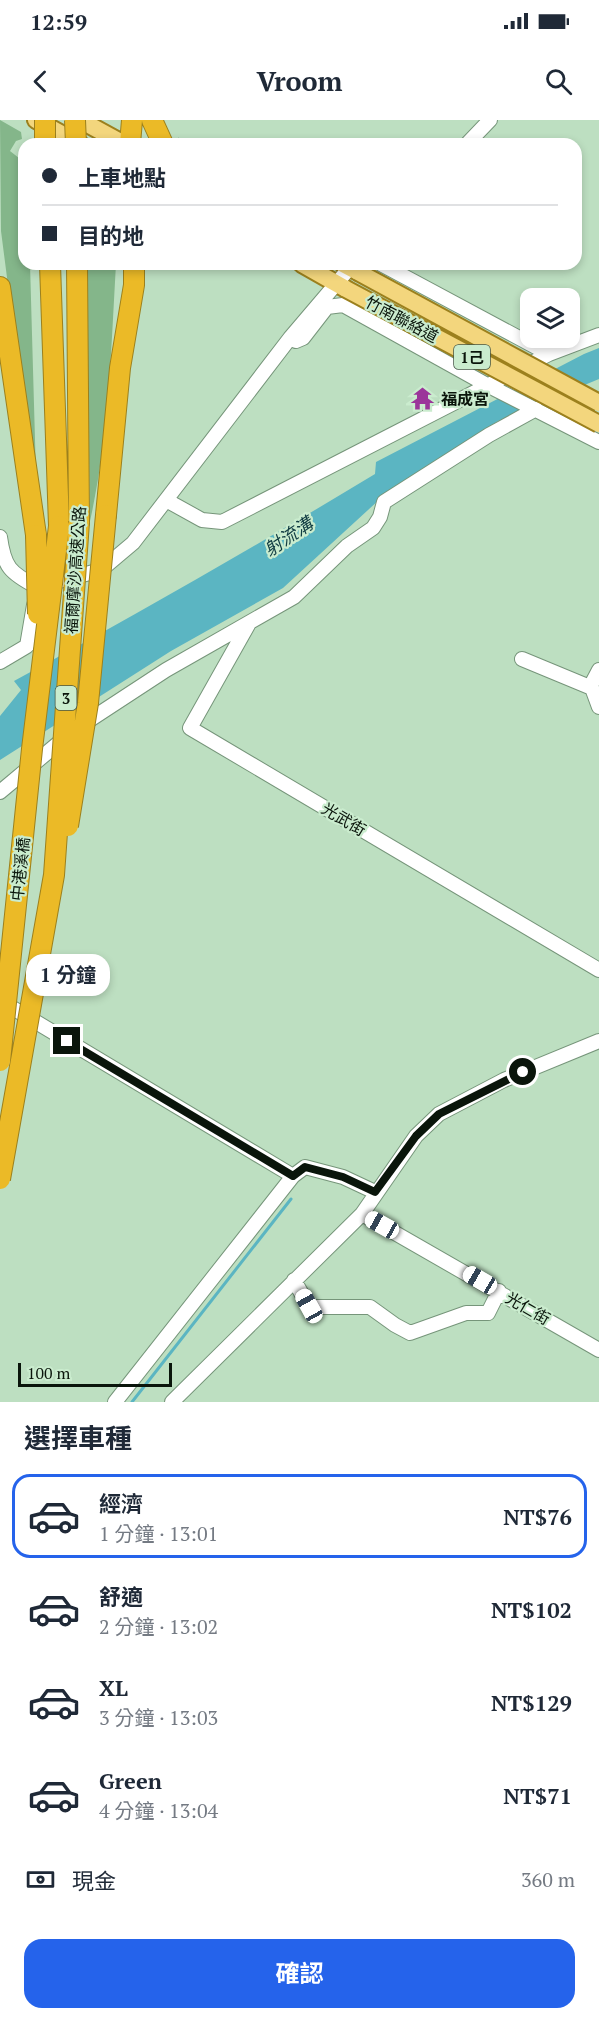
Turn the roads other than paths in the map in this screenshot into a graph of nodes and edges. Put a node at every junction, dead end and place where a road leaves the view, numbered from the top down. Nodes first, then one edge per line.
1 (36, 120) edge
2 (45, 120) edge
3 (75, 120) edge
4 (80, 120) edge
5 (132, 120) edge
6 (152, 120) edge
7 (490, 120) edge
8 (45, 138) edge
9 (69, 138) edge
10 (76, 138) edge
11 (113, 138) edge
12 (130, 138) edge
13 (160, 138) edge
14 (473, 138) edge
15 (50, 270) edge
16 (77, 270) edge
17 (135, 270) edge
18 (312, 270) edge
19 (350, 270) edge
20 (356, 270) edge
21 (392, 270) edge
22 (0, 287) edge
23 (341, 287) junction
24 (599, 335) edge
25 (290, 338) junction
26 (549, 354) junction
27 (487, 385) junction
28 (599, 403) edge
29 (536, 410) junction
30 (599, 424) edge
31 (599, 442) edge
32 (166, 500) junction
33 (0, 537) edge
34 (37, 587) junction
35 (248, 625) junction
36 (522, 659) dead end
37 (0, 662) edge
38 (599, 669) edge
39 (594, 690) edge
40 (599, 707) edge
41 (32, 749) junction
42 (0, 792) edge
43 (54, 875) junction
44 (599, 970) edge
45 (0, 1001) edge
46 (599, 1041) edge
47 (0, 1061) edge
48 (293, 1176) junction
49 (0, 1179) edge
50 (375, 1192) junction
51 (362, 1214) junction
52 (294, 1280) junction
53 (499, 1292) junction
54 (599, 1350) edge
55 (178, 1399) edge
56 (115, 1402) edge

1 - 9 main road
2 - 8 highway, bridge
3 - 10 highway, bridge
4 - 11 main road
5 - 12 highway
6 - 13 highway
7 - 14 street
15 - 41 highway, 福爾摩沙高速公路 / 3, bridge
16 - 43 highway, 福爾摩沙高速公路 / 3, bridge
17 - 43 highway, bridge
18 - 23 main road, 竹南聯絡道 / 1己
19 - 23 street
20 - 28 main road, 竹南聯絡道 / 1己, bridge
21 - 26 street
22 - 41 highway, bridge
23 - 25 street
23 - 30 main road, 竹南聯絡道 / 1己, bridge
24 - 26 street
25 - 27 street
25 - 32 street
26 - 27 street
27 - 29 street
27 - 32 street
29 - 31 street
29 - 35 street
32 - 34 street
33 - 34 street
34 - 37 street
35 - 42 street
35 - 44 street, 光武街
36 - 39 street
38 - 39 street
39 - 40 street
41 - 47 highway, 中港溪橋 / 3, bridge
43 - 49 highway, 中港溪橋 / 3, bridge
45 - 48 street
46 - 50 street
48 - 50 street
48 - 56 street
50 - 51 street
51 - 52 street
51 - 53 street, 光仁街
52 - 53 street
52 - 55 street
53 - 54 street, 光仁街

